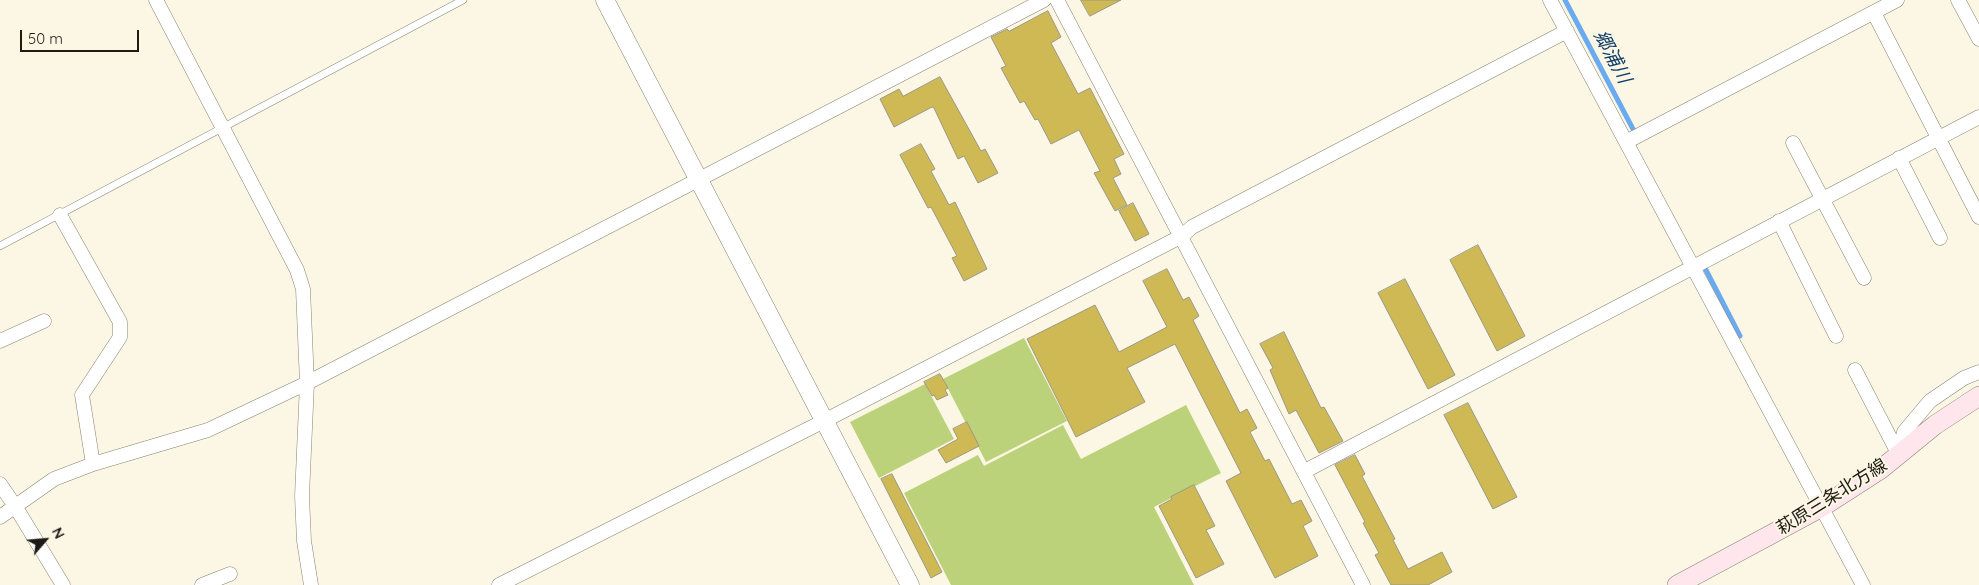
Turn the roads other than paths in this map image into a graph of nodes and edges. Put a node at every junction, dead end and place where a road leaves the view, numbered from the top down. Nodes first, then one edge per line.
1 (156, 0) edge
2 (462, 0) edge
3 (606, 0) edge
4 (1044, 0) edge
5 (1057, 0) edge
6 (1550, 0) edge
7 (1897, 0) edge
8 (1958, 0) edge
9 (1874, 12) junction
10 (1567, 31) junction
11 (1979, 39) edge
12 (1979, 117) edge
13 (223, 128) junction
14 (1937, 138) junction
15 (1626, 142) junction
16 (1793, 143) dead end
17 (1899, 158) junction
18 (699, 180) junction
19 (1822, 198) junction
20 (60, 215) junction
21 (1979, 217) edge
22 (1779, 221) junction
23 (1182, 236) junction
24 (1940, 238) dead end
25 (0, 246) edge
26 (1693, 266) junction
27 (1864, 278) dead end
28 (44, 321) dead end
29 (1836, 336) dead end
30 (0, 342) edge
31 (1855, 370) dead end
32 (1979, 372) edge
33 (307, 383) junction
34 (1979, 396) edge
35 (824, 420) junction
36 (1899, 454) junction
37 (93, 464) junction
38 (1305, 471) junction
39 (0, 484) edge
40 (15, 506) junction
41 (1822, 507) junction
42 (0, 517) edge
43 (230, 574) dead end
44 (1698, 580) edge
45 (1359, 584) edge
46 (63, 585) edge
47 (202, 585) edge
48 (311, 585) edge
49 (499, 585) edge
50 (910, 585) edge
51 (1677, 585) edge
52 (1863, 585) edge

1 - 13 street
2 - 13 lane
3 - 18 street
4 - 18 street
5 - 23 street
6 - 10 street
7 - 9 street
8 - 11 street
9 - 14 street
9 - 15 street
10 - 15 street
10 - 23 street
12 - 14 street
13 - 20 lane
13 - 33 street
14 - 17 street
14 - 21 street
15 - 26 street
16 - 19 street
17 - 19 street
17 - 24 street
18 - 33 street
18 - 35 street
19 - 22 street
19 - 27 street
20 - 25 lane
20 - 37 street
22 - 26 street
22 - 29 street
23 - 35 street
23 - 38 street
26 - 38 street
26 - 41 street
28 - 30 street
31 - 36 street
32 - 36 street
33 - 37 street
33 - 48 street
34 - 36 main road, 萩原三条北方線
35 - 49 street
35 - 50 street
36 - 41 main road, 萩原三条北方線
37 - 40 street
38 - 45 street
39 - 40 street
40 - 42 street
40 - 46 street
41 - 44 main road, 萩原三条北方線
41 - 52 street
43 - 47 street
44 - 51 main road, 萩原三条北方線

